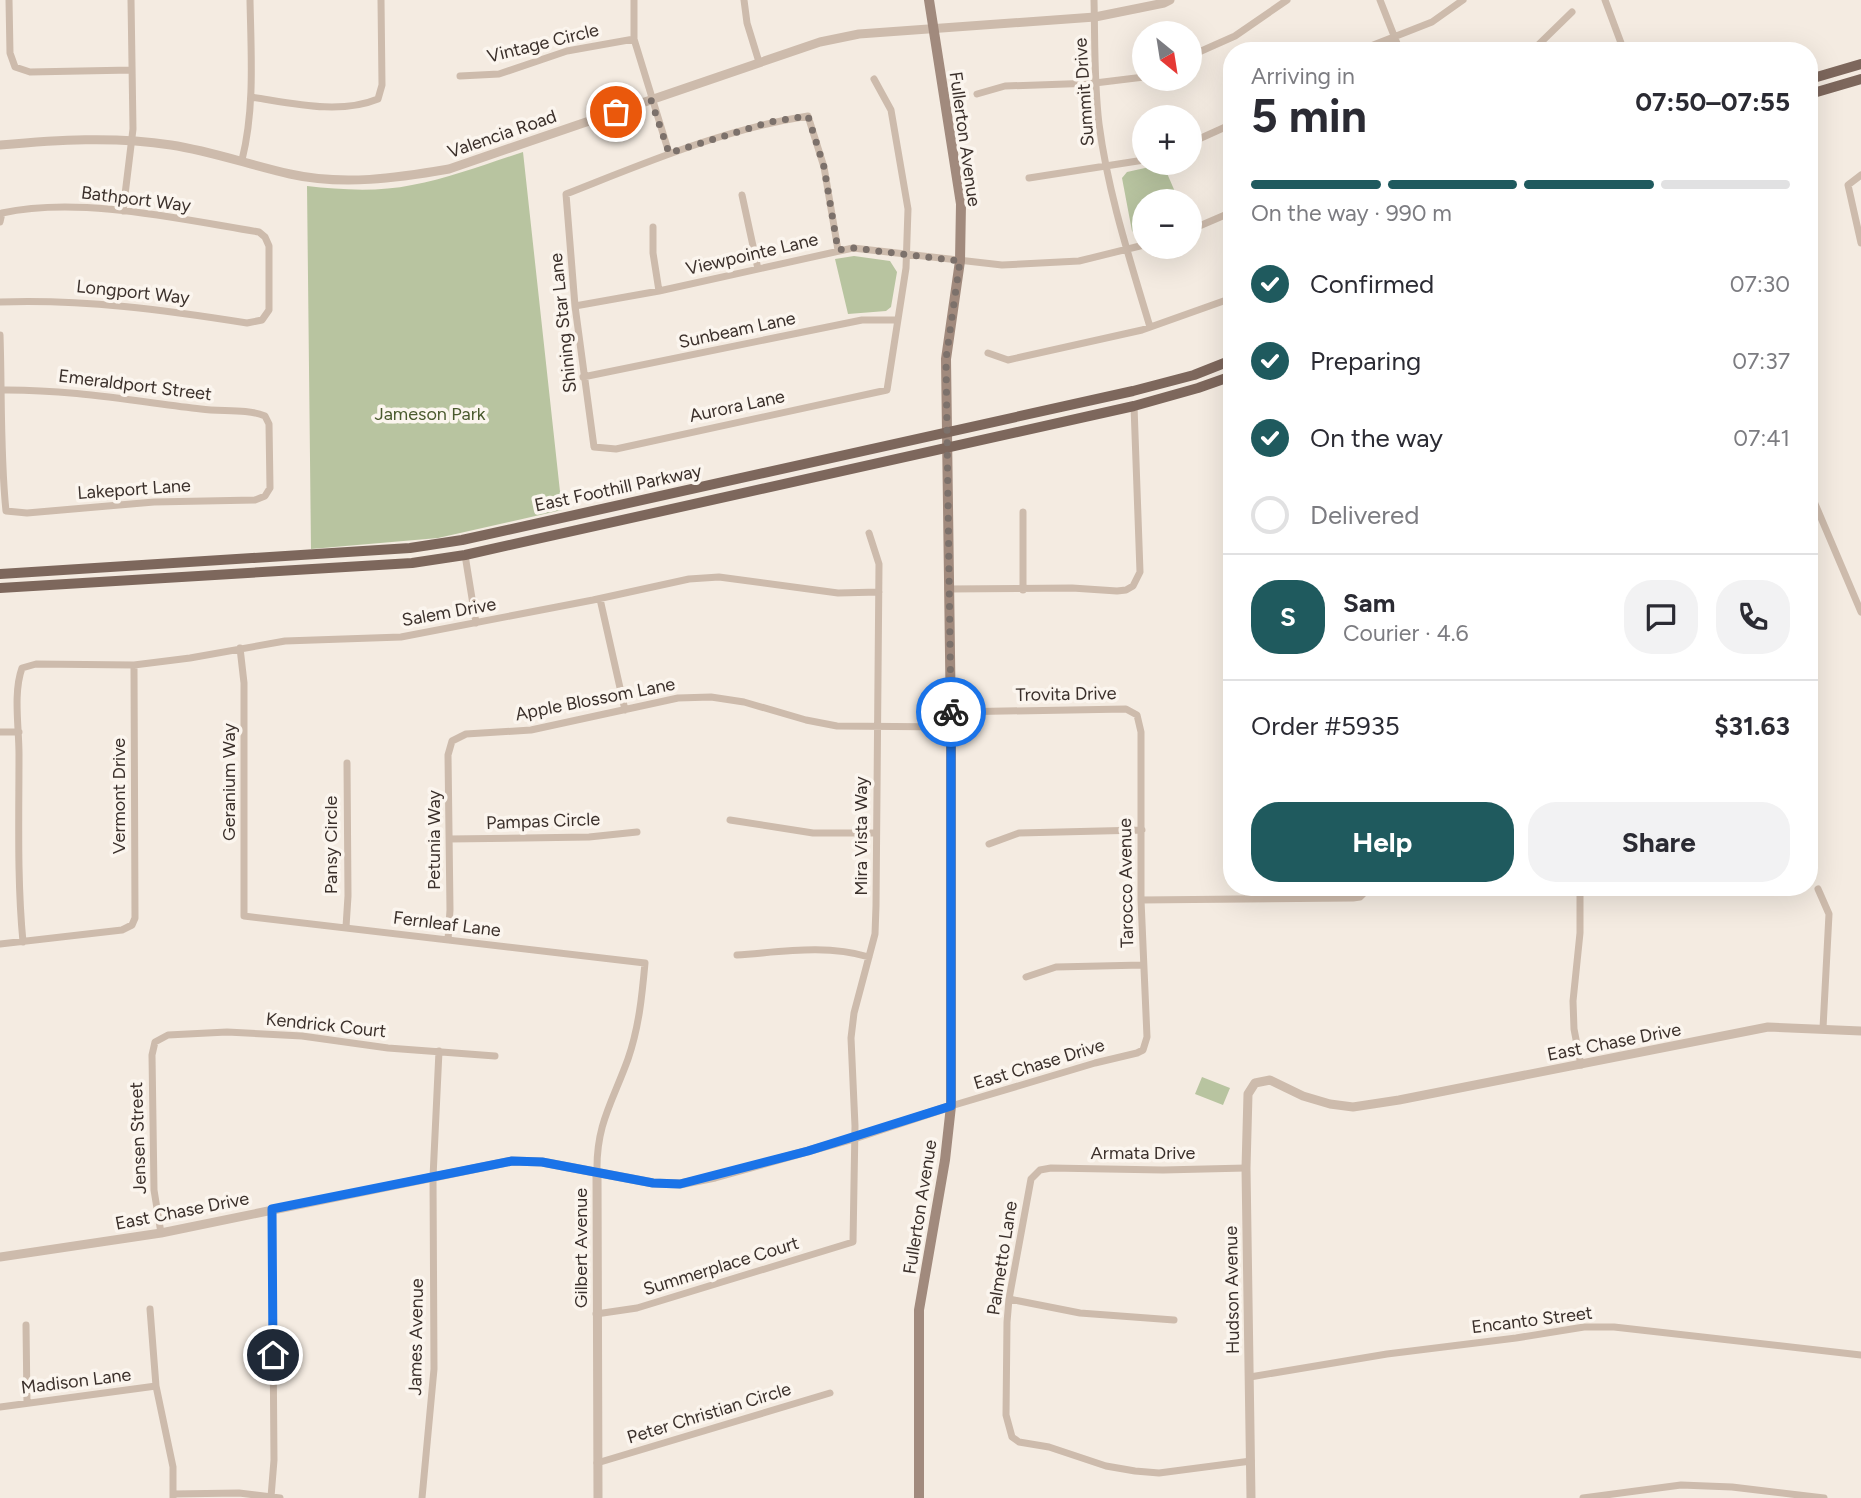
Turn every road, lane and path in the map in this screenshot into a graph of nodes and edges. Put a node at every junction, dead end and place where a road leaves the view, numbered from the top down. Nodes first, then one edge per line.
1 (9, 0) edge
2 (131, 0) edge
3 (250, 0) edge
4 (381, 0) edge
5 (634, 0) edge
6 (744, 0) edge
7 (929, 0) edge
8 (1094, 0) edge
9 (1170, 0) edge
10 (1287, 0) edge
11 (1380, 0) edge
12 (1463, 0) edge
13 (1605, 0) edge
14 (1572, 12) dead end
15 (1095, 17) junction
16 (932, 29) junction
17 (1394, 37) junction
18 (634, 38) junction
19 (1381, 42) edge
20 (1396, 42) edge
21 (1540, 42) edge
22 (1621, 42) edge
23 (1202, 51) edge
24 (759, 62) junction
25 (1861, 64) edge
26 (132, 70) junction
27 (460, 76) dead end
28 (1818, 77) edge
29 (1132, 78) edge
30 (874, 79) dead end
31 (1861, 79) edge
32 (1095, 83) junction
33 (1818, 92) edge
34 (977, 94) dead end
35 (251, 97) junction
36 (651, 100) junction
37 (1223, 128) edge
38 (1202, 138) edge
39 (132, 140) junction
40 (0, 145) edge
41 (669, 153) junction
42 (242, 160) junction
43 (1132, 162) edge
44 (1107, 166) junction
45 (1861, 175) edge
46 (1029, 178) dead end
47 (742, 195) dead end
48 (123, 211) junction
49 (2, 213) edge
50 (1223, 216) edge
51 (0, 222) edge
52 (1202, 225) edge
53 (653, 227) dead end
54 (1861, 243) edge
55 (1132, 248) edge
56 (1126, 249) junction
57 (838, 250) junction
58 (907, 256) junction
59 (960, 261) junction
60 (758, 269) junction
61 (659, 291) junction
62 (1223, 301) edge
63 (0, 302) edge
64 (575, 306) junction
65 (262, 320) joint
66 (897, 320) junction
67 (1150, 327) junction
68 (0, 335) edge
69 (988, 354) dead end
70 (1223, 363) edge
71 (583, 377) junction
72 (1223, 379) edge
73 (0, 390) edge
74 (1134, 406) junction
75 (946, 434) junction
76 (594, 447) joint
77 (1, 449) edge
78 (946, 449) junction
79 (1, 460) edge
80 (265, 496) joint
81 (1818, 511) edge
82 (1023, 512) dead end
83 (869, 533) dead end
84 (465, 555) junction
85 (0, 574) edge
86 (0, 588) edge
87 (948, 589) junction
88 (1023, 590) junction
89 (879, 592) junction
90 (600, 599) junction
91 (1861, 612) edge
92 (476, 623) junction
93 (240, 648) junction
94 (134, 665) junction
95 (625, 710) junction
96 (951, 712) junction
97 (1137, 715) joint
98 (877, 726) junction
99 (951, 727) junction
100 (0, 732) edge
101 (19, 732) junction
102 (452, 741) joint
103 (347, 763) dead end
104 (730, 820) dead end
105 (1142, 830) junction
106 (636, 832) dead end
107 (876, 833) junction
108 (449, 839) junction
109 (989, 844) dead end
110 (1818, 889) dead end
111 (1357, 896) edge
112 (1580, 896) edge
113 (1257, 899) joint
114 (1141, 900) junction
115 (244, 916) joint
116 (346, 927) junction
117 (448, 940) junction
118 (23, 942) junction
119 (0, 944) edge
120 (737, 955) dead end
121 (869, 957) junction
122 (645, 963) joint
123 (1143, 965) junction
124 (1026, 977) dead end
125 (1823, 1028) junction
126 (1861, 1031) edge
127 (155, 1042) joint
128 (1143, 1050) joint
129 (439, 1051) junction
130 (495, 1056) dead end
131 (1581, 1065) junction
132 (1255, 1083) joint
133 (951, 1106) junction
134 (854, 1138) junction
135 (1246, 1168) junction
136 (1040, 1170) joint
137 (597, 1172) junction
138 (433, 1177) junction
139 (272, 1209) junction
140 (161, 1233) junction
141 (853, 1242) joint
142 (0, 1257) edge
143 (1009, 1299) junction
144 (150, 1309) dead end
145 (596, 1314) junction
146 (1174, 1320) dead end
147 (26, 1325) dead end
148 (1861, 1355) edge
149 (1250, 1377) junction
150 (156, 1386) junction
151 (830, 1393) dead end
152 (27, 1404) junction
153 (0, 1407) edge
154 (1251, 1461) junction
155 (597, 1463) junction
156 (1732, 1487) junction
157 (1629, 1495) edge
158 (173, 1496) edge
159 (276, 1497) edge
160 (1732, 1497) edge
161 (422, 1498) edge
162 (598, 1498) edge
163 (919, 1498) edge
164 (1251, 1498) edge
165 (1583, 1498) edge
166 (1824, 1498) edge

1 - 26 street
2 - 26 street
3 - 35 street
4 - 35 street
5 - 18 street
6 - 24 street
7 - 16 main road, Fullerton Avenue
8 - 15 street, Summit Drive
9 - 15 street, Valencia Road
10 - 23 street
11 - 17 street
12 - 17 street
13 - 22 street
14 - 21 street
15 - 16 street, Valencia Road
15 - 32 street, Summit Drive
16 - 24 street, Valencia Road
16 - 59 main road, Fullerton Avenue
17 - 19 street
17 - 20 street
18 - 27 street, Vintage Circle
18 - 36 street
24 - 36 street, Valencia Road
25 - 28 main road
26 - 39 street
29 - 32 street
30 - 58 street
31 - 33 main road
32 - 34 street
32 - 44 street, Summit Drive
35 - 42 street
36 - 41 street
36 - 42 street, Valencia Road
37 - 38 street
39 - 40 street, Valencia Road
39 - 42 street, Valencia Road
39 - 48 street
41 - 57 street
41 - 64 street, Shining Star Lane
43 - 44 street
44 - 46 street
44 - 56 street, Summit Drive
45 - 54 street
47 - 60 street
48 - 49 street, Bathport Way
48 - 65 street, Bathport Way
49 - 51 street
50 - 52 street
53 - 61 street
55 - 56 street, Viewpointe Lane
56 - 59 street, Viewpointe Lane
56 - 67 street, Summit Drive
57 - 58 street, Viewpointe Lane
57 - 60 street, Viewpointe Lane
58 - 59 street, Viewpointe Lane
58 - 66 street
59 - 75 main road, Fullerton Avenue
60 - 61 street, Viewpointe Lane
61 - 64 street, Viewpointe Lane
62 - 67 street
63 - 65 street, Longport Way
64 - 71 street, Shining Star Lane
66 - 71 street, Sunbeam Lane
66 - 76 street, Aurora Lane
67 - 69 street
68 - 73 street
70 - 75 main road, East Foothill Parkway
71 - 76 street, Shining Star Lane
72 - 74 main road, East Foothill Parkway
73 - 77 street
73 - 80 street, Emeraldport Street
74 - 78 main road, East Foothill Parkway
74 - 88 street
75 - 78 main road, Fullerton Avenue
75 - 85 main road, East Foothill Parkway
77 - 79 street
78 - 84 main road, East Foothill Parkway
78 - 87 main road, Fullerton Avenue
79 - 80 street, Lakeport Lane
81 - 91 street
82 - 88 street
83 - 89 street, Mira Vista Way
84 - 86 main road, East Foothill Parkway
84 - 92 street
87 - 88 street
87 - 96 main road, Fullerton Avenue
89 - 90 street, Salem Drive
89 - 98 street, Mira Vista Way
90 - 92 street, Salem Drive
90 - 95 street
92 - 93 street, Salem Drive
93 - 94 street, Salem Drive
93 - 115 street, Geranium Way
94 - 101 street, Salem Drive
94 - 118 street, Vermont Drive
95 - 98 street, Apple Blossom Lane
95 - 102 street, Apple Blossom Lane
96 - 97 street, Trovita Drive
96 - 99 main road, Fullerton Avenue
97 - 105 street, Tarocco Avenue
98 - 99 street, Apple Blossom Lane
98 - 107 street, Mira Vista Way
99 - 133 main road, Fullerton Avenue
100 - 101 street
101 - 118 street
102 - 108 street, Petunia Way
103 - 116 street, Pansy Circle
104 - 107 street
105 - 109 street
105 - 114 street, Tarocco Avenue
106 - 108 street, Pampas Circle
107 - 121 street, Mira Vista Way
108 - 117 street, Petunia Way
110 - 125 street
111 - 113 street
112 - 131 street
113 - 114 street
114 - 123 street, Tarocco Avenue
115 - 116 street, Fernleaf Lane
116 - 117 street, Fernleaf Lane
117 - 122 street, Fernleaf Lane
118 - 119 street
120 - 121 street
121 - 134 street, Mira Vista Way
122 - 137 street, Gilbert Avenue
123 - 124 street
123 - 128 street, Tarocco Avenue
125 - 126 street, East Chase Drive
125 - 131 street, East Chase Drive
127 - 129 street, Kendrick Court
127 - 140 street, Jensen Street
128 - 133 street, East Chase Drive
129 - 130 street, Kendrick Court
129 - 138 street, James Avenue
131 - 132 street, East Chase Drive
132 - 135 street, Hudson Avenue
133 - 134 street, East Chase Drive
133 - 163 main road, Fullerton Avenue
134 - 137 street, East Chase Drive
134 - 141 street, Mira Vista Way
135 - 136 street, Armata Drive
135 - 149 street, Hudson Avenue
136 - 143 street, Palmetto Lane
137 - 138 street, East Chase Drive
137 - 145 street, Gilbert Avenue
138 - 139 street, East Chase Drive
138 - 161 street, James Avenue
139 - 140 street, East Chase Drive
139 - 159 street
140 - 142 street, East Chase Drive
141 - 145 street, Summerplace Court
143 - 146 street
143 - 154 street, Palmetto Lane
144 - 150 street
145 - 155 street, Gilbert Avenue
147 - 152 street
148 - 149 street, Encanto Street
149 - 154 street, Hudson Avenue
150 - 152 street, Madison Lane
150 - 158 street
151 - 155 street, Peter Christian Circle
152 - 153 street, Madison Lane
154 - 164 street, Hudson Avenue
155 - 162 street, Gilbert Avenue
156 - 157 street
156 - 160 street
156 - 166 street
157 - 165 street
158 - 159 street

